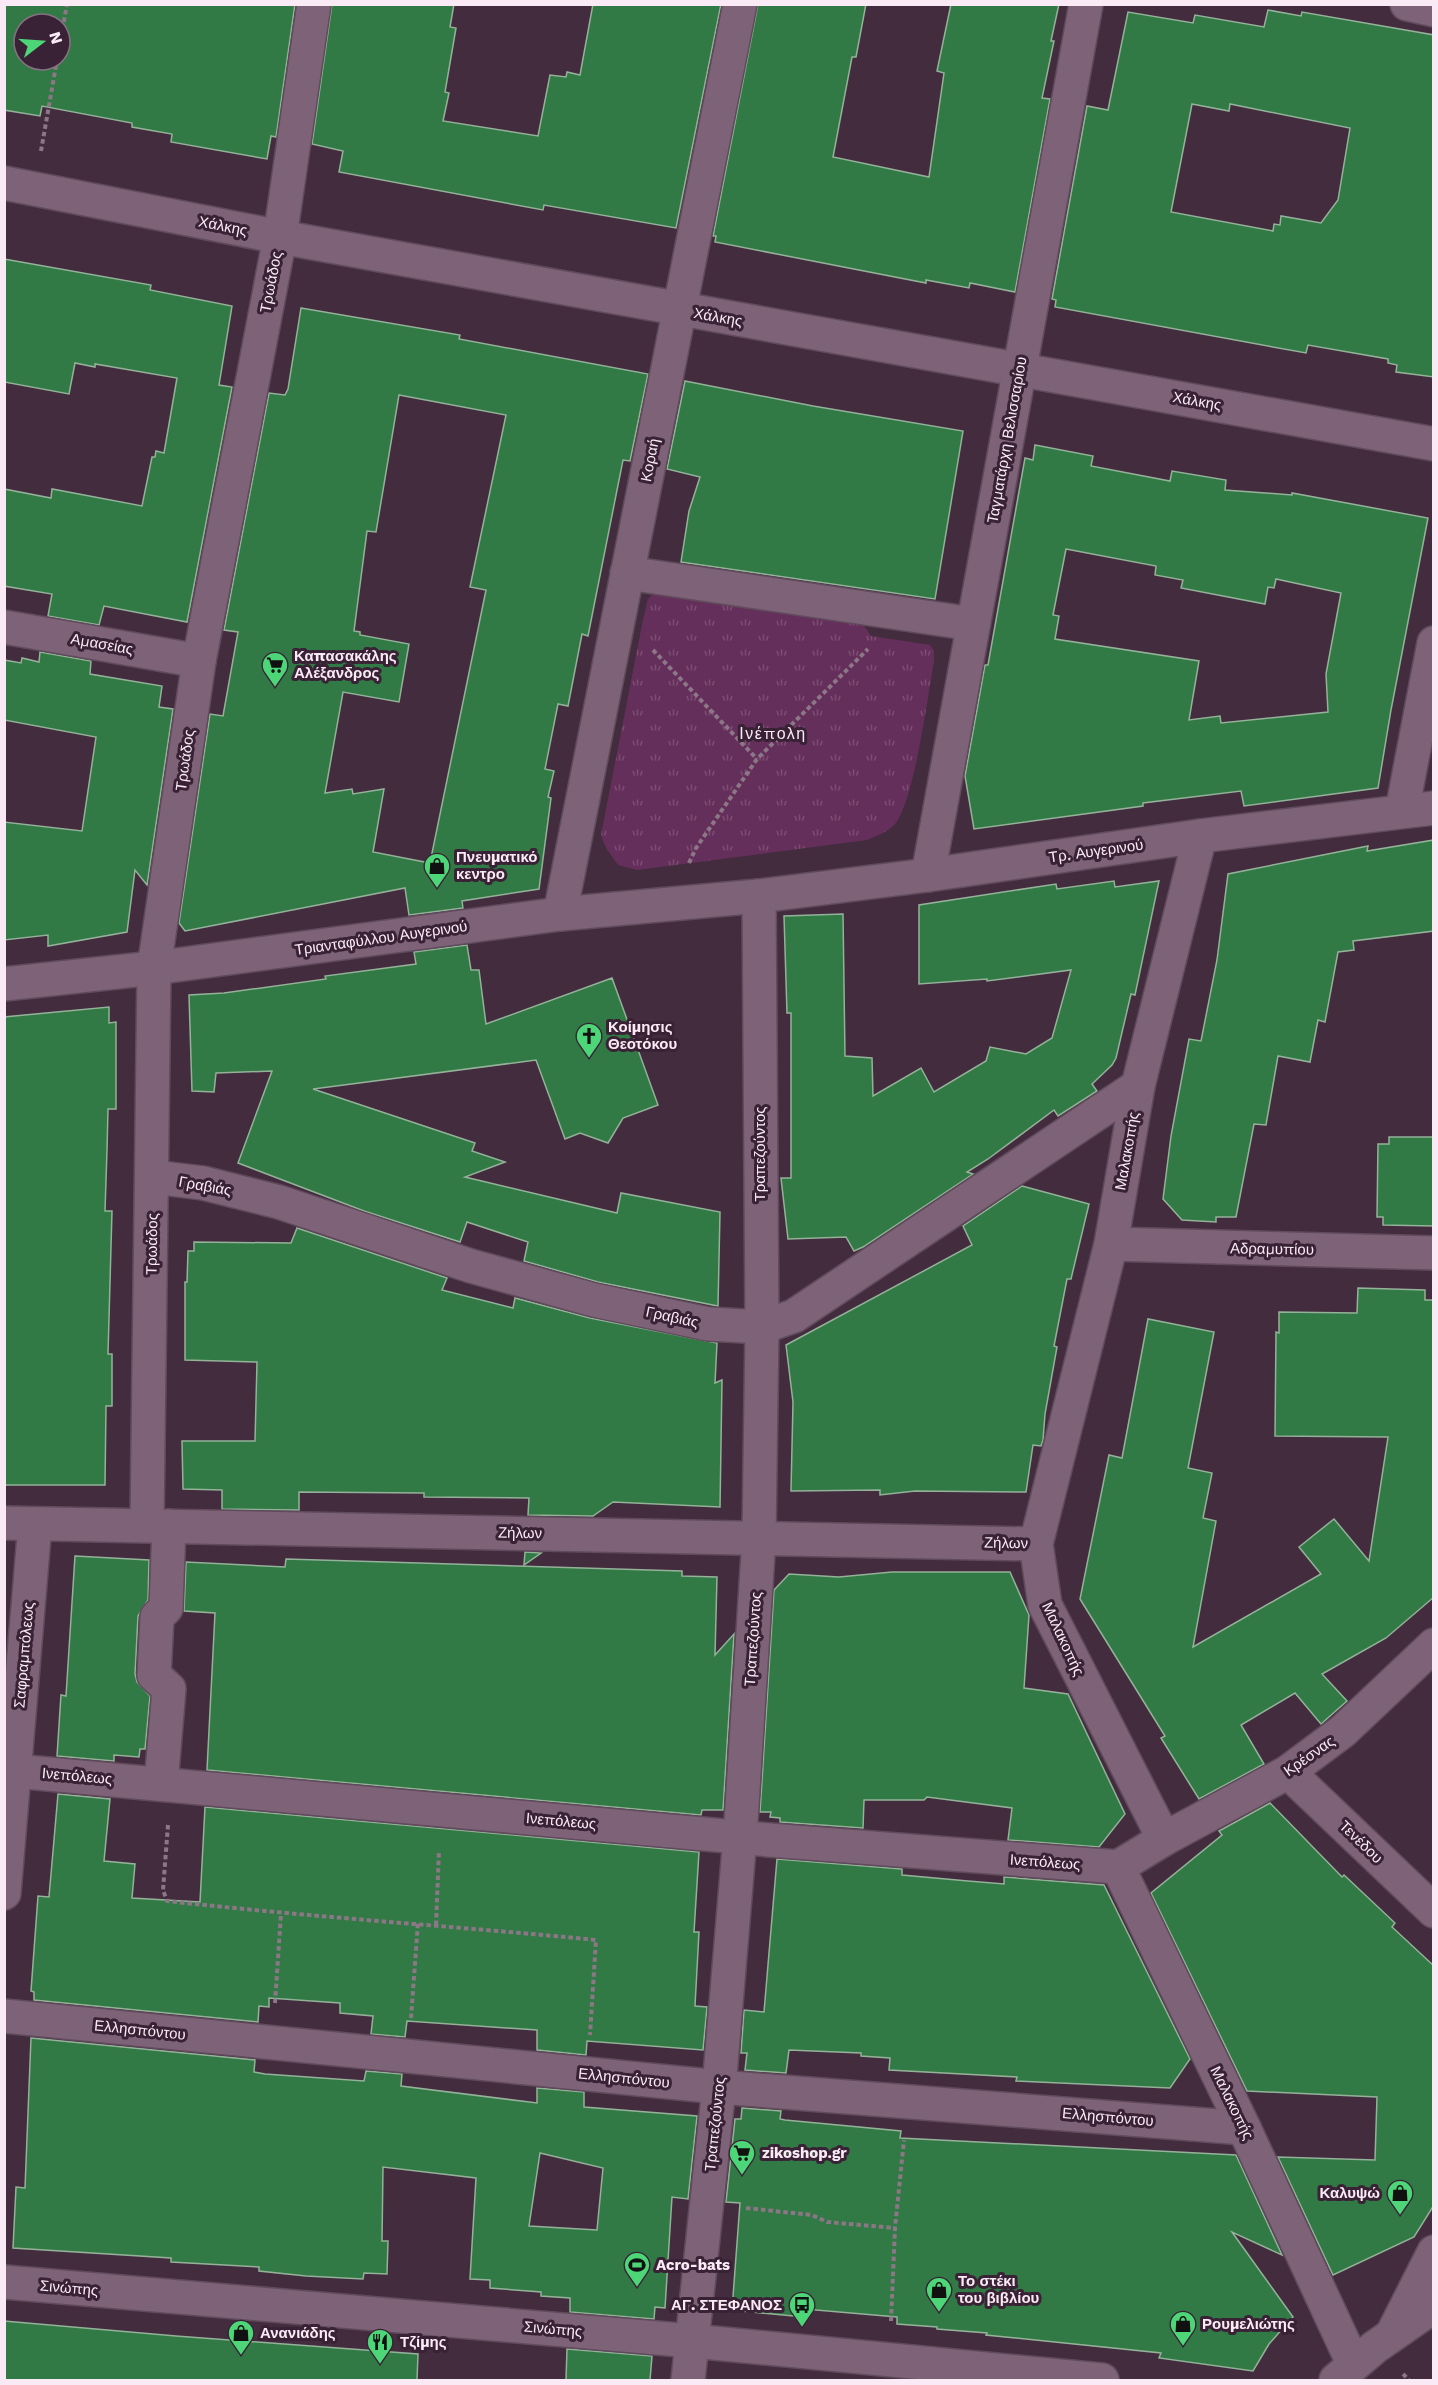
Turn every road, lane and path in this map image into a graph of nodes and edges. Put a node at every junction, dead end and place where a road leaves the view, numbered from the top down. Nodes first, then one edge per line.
1 (314, 4) edge
2 (740, 4) edge
3 (1086, 4) edge
4 (1407, 4) edge
5 (1434, 10) edge
6 (53, 72) edge
7 (19, 186) edge
8 (280, 237) junction
9 (680, 310) junction
10 (1020, 370) junction
11 (1434, 444) edge
12 (627, 573) junction
13 (905, 613) junction
14 (619, 614) junction
15 (973, 624) junction
16 (4, 627) edge
17 (1434, 643) edge
18 (199, 661) junction
19 (757, 759) junction
20 (1434, 808) edge
21 (1402, 811) junction
22 (1200, 836) junction
23 (928, 875) junction
24 (759, 896) junction
25 (669, 904) junction
26 (560, 914) junction
27 (154, 968) junction
28 (4, 984) edge
29 (1138, 1086) junction
30 (153, 1177) junction
31 (1111, 1244) junction
32 (1434, 1253) edge
33 (762, 1327) junction
34 (20, 1524) edge
35 (158, 1526) junction
36 (759, 1538) junction
37 (1036, 1544) junction
38 (1434, 1645) edge
39 (10, 1770) edge
40 (1288, 1772) junction
41 (166, 1784) junction
42 (441, 1810) junction
43 (740, 1837) junction
44 (1164, 1839) junction
45 (1118, 1867) junction
46 (4, 1893) edge
47 (1434, 1911) edge
48 (280, 1914) junction
49 (418, 1923) junction
50 (436, 1924) junction
51 (4, 2016) edge
52 (273, 2043) junction
53 (407, 2056) junction
54 (588, 2074) junction
55 (719, 2087) junction
56 (907, 2101) junction
57 (1244, 2128) junction
58 (706, 2204) junction
59 (895, 2228) junction
60 (1434, 2252) edge
61 (4, 2282) edge
62 (1434, 2306) edge
63 (1393, 2333) junction
64 (693, 2341) junction
65 (889, 2360) junction
66 (1345, 2372) edge
67 (688, 2380) edge
68 (1102, 2380) edge

1 - 8 street, Τρωάδος
2 - 9 street, Κοραή
3 - 10 street, Ταγματάρχη Βελισσαρίου
4 - 5 street
6 - 7 path
7 - 8 street, Χάλκης
8 - 9 street, Χάλκης
8 - 18 street, Τρωάδος
9 - 10 street, Χάλκης
9 - 12 street, Κοραή
10 - 11 street, Χάλκης
10 - 15 street, Ταγματάρχη Βελισσαρίου
12 - 13 street
12 - 14 street, Κοραή
13 - 15 street
13 - 19 path
14 - 19 path
14 - 26 street, Κοραή
15 - 23 street, Ταγματάρχη Βελισσαρίου
16 - 18 street, Αμασείας
17 - 21 street
18 - 27 street, Τρωάδος
19 - 25 path
20 - 21 street, Τρ. Αυγερινού
21 - 22 street, Τρ. Αυγερινού
22 - 23 street, Τρ. Αυγερινού
22 - 29 street, Μαλακοπής
23 - 24 street, Τρ. Αυγερινού
24 - 25 street, Τριανταφύλλου Αυγερινού
24 - 33 street, Τραπεζούντος
25 - 26 street, Τριανταφύλλου Αυγερινού
26 - 27 street, Τριανταφύλλου Αυγερινού
27 - 28 street, Τριανταφύλλου Αυγερινού
27 - 30 street, Τρωάδος
29 - 31 street, Μαλακοπής
29 - 33 street, Γραβιάς
30 - 33 street, Γραβιάς
30 - 35 street, Τρωάδος
31 - 32 street, Αδραμυπίου
31 - 37 street, Μαλακοπής
33 - 36 street, Τραπεζούντος
34 - 35 street, Ζήλων
34 - 39 street, Σαφραμπόλεως
35 - 36 street, Ζήλων
35 - 41 street, Τρωάδος
36 - 37 street, Ζήλων
36 - 43 street, Τραπεζούντος
37 - 44 street, Μαλακοπής
38 - 40 street, Κρέσνας
39 - 41 street, Ινεπόλεως
39 - 46 street, Σαφραμπόλεως
40 - 44 street, Κρέσνας
40 - 47 street, Τενέδου
41 - 42 street, Ινεπόλεως
41 - 48 path
42 - 43 street, Ινεπόλεως
42 - 50 path
43 - 45 street, Ινεπόλεως
43 - 55 street, Τραπεζούντος
44 - 45 street
45 - 57 street, Μαλακοπής
48 - 49 path
48 - 52 path
49 - 50 path
49 - 53 path
50 - 54 path
51 - 52 street, Ελλησπόντου
52 - 53 street, Ελλησπόντου
53 - 54 street, Ελλησπόντου
54 - 55 street, Ελλησπόντου
55 - 56 street, Ελλησπόντου
55 - 58 street, Τραπεζούντος
56 - 57 street, Ελλησπόντου
56 - 59 path
57 - 66 street, Μαλακοπής
58 - 59 path
58 - 64 street, Τραπεζούντος
59 - 65 path
60 - 63 street
61 - 64 street, Σινώπης
62 - 63 street
63 - 66 street
64 - 65 street, Σινώπης
64 - 67 street, Τραπεζούντος
65 - 68 street, Σινώπης

